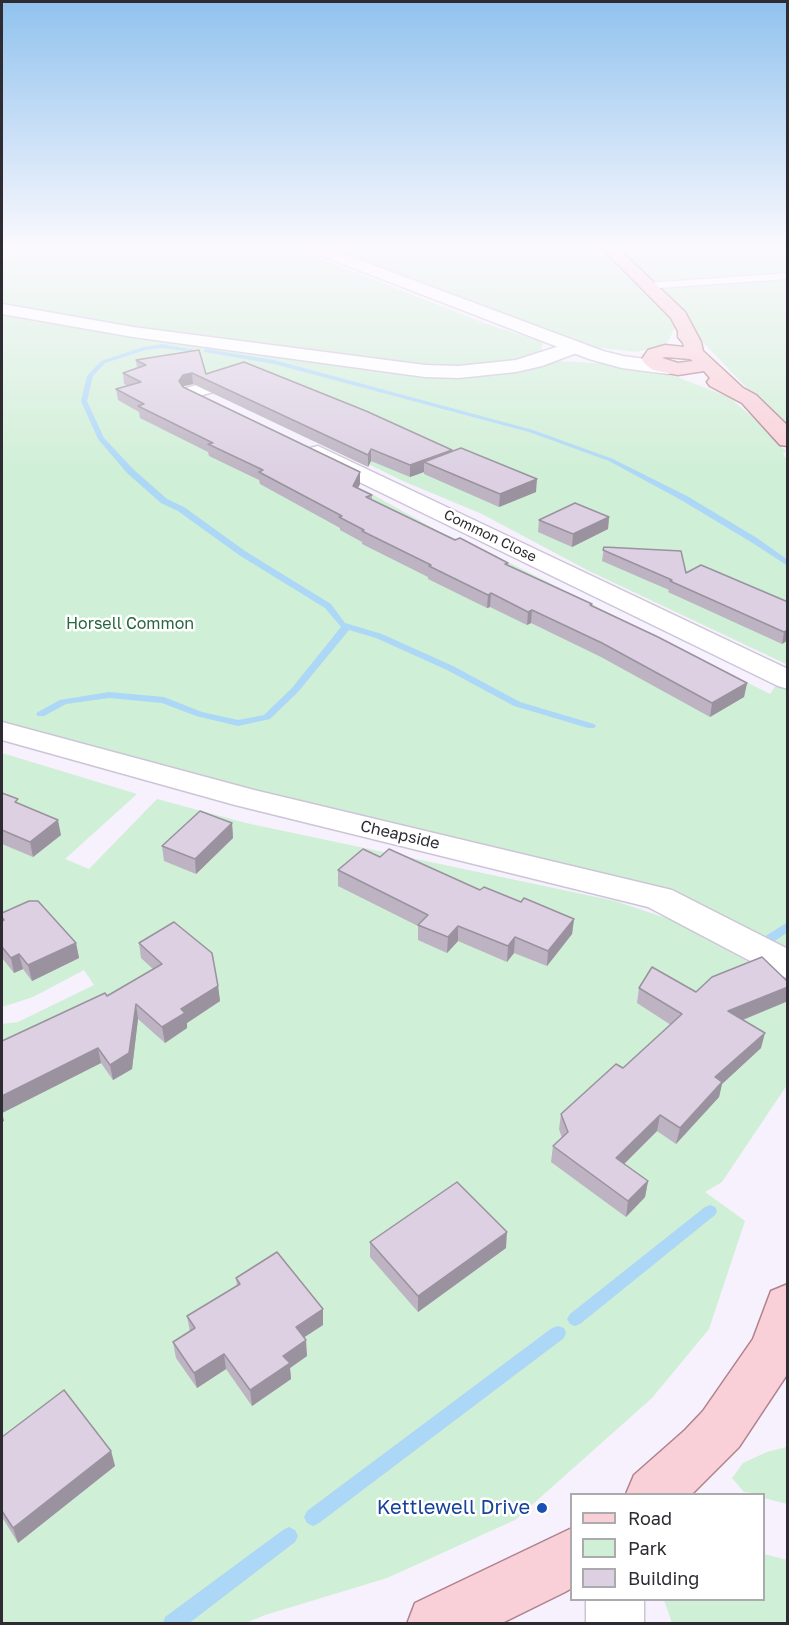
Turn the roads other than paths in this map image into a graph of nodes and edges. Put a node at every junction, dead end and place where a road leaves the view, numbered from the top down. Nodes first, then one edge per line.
1 (92, 325) edge
2 (517, 325) edge
3 (683, 325) edge
4 (575, 347) junction
5 (693, 356) junction
6 (662, 359) junction
7 (788, 440) edge
8 (294, 441) edge
9 (788, 680) edge
10 (2, 731) edge
11 (788, 964) edge
12 (783, 1338) edge
13 (654, 1493) edge
14 (570, 1557) edge
15 (615, 1601) edge
16 (436, 1623) edge
17 (615, 1623) edge

1 - 4 street
2 - 4 street
3 - 5 main road
4 - 6 street
5 - 6 main road
5 - 6 main road
5 - 7 main road
8 - 9 street, Common Close
10 - 11 street, Cheapside
12 - 13 main road
14 - 16 main road
15 - 17 street

